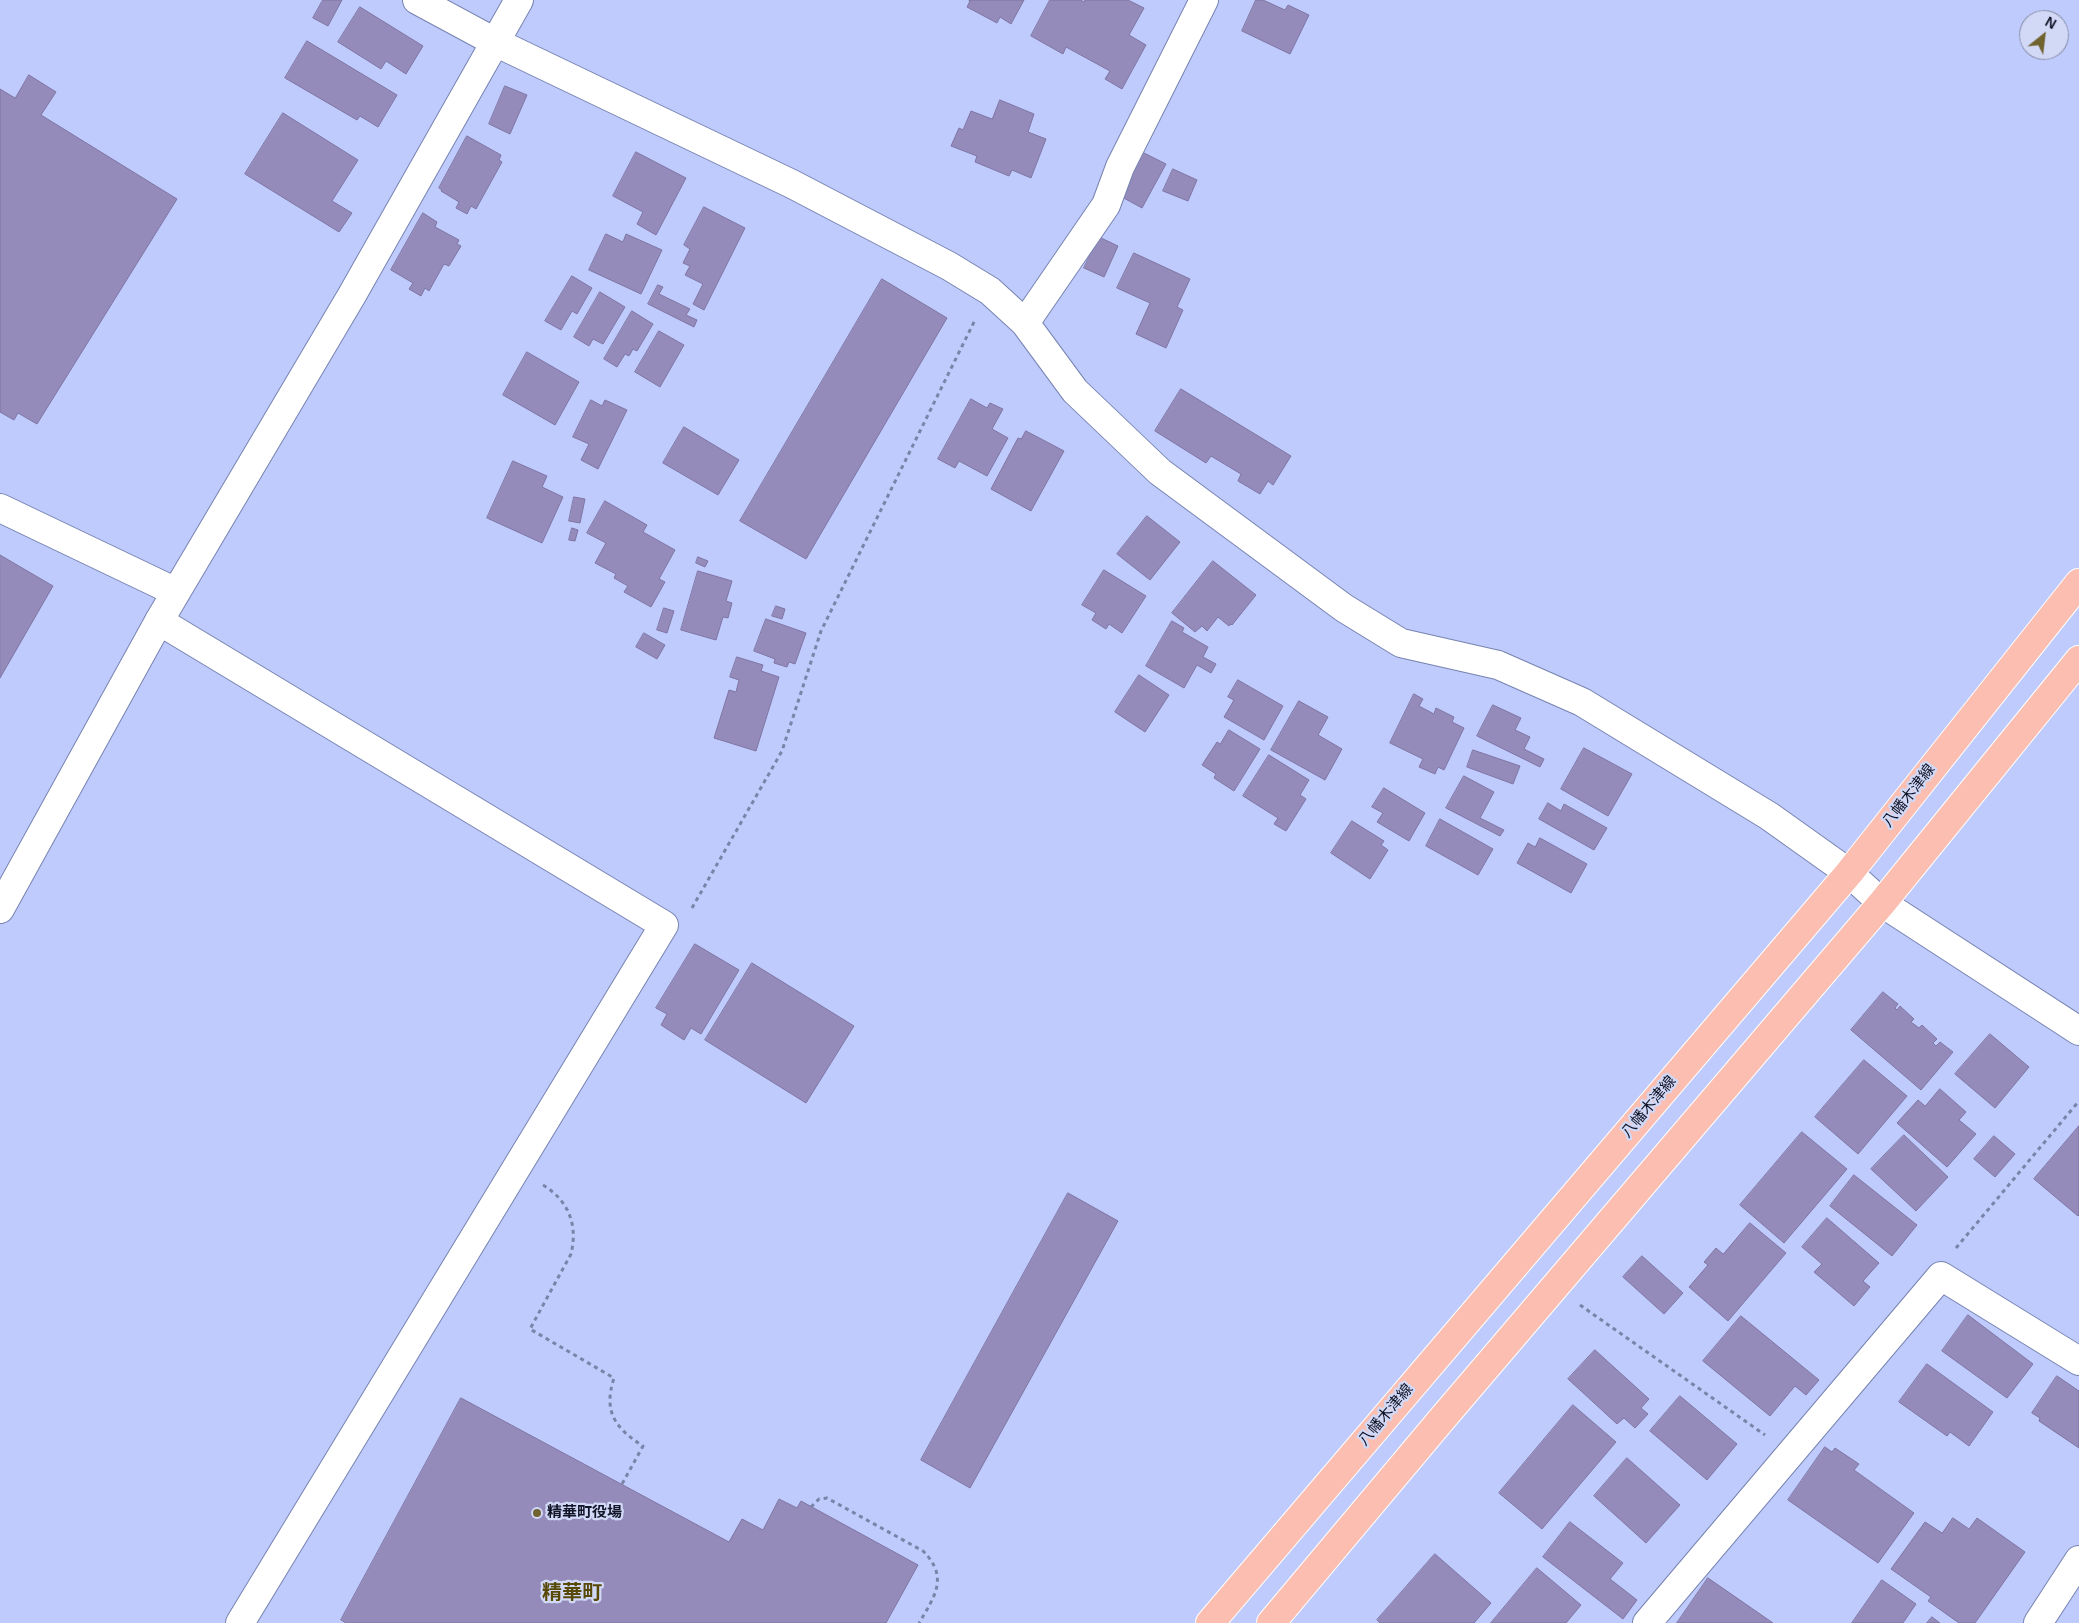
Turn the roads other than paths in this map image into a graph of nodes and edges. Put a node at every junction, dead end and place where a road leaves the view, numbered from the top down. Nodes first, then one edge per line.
1 (417, 0) edge
2 (519, 0) edge
3 (1204, 0) edge
4 (495, 42) junction
5 (1025, 323) junction
6 (0, 508) edge
7 (2079, 582) edge
8 (176, 592) junction
9 (159, 622) junction
10 (2079, 660) edge
11 (1848, 873) junction
12 (1882, 902) junction
13 (0, 909) edge
14 (2079, 1031) edge
15 (2079, 1361) edge
16 (2079, 1560) edge
17 (240, 1623) edge
18 (1210, 1623) edge
19 (1271, 1623) edge
20 (1647, 1623) edge
21 (2038, 1623) edge

1 - 4 street
2 - 4 street
3 - 5 street
4 - 5 street
4 - 8 street
5 - 11 street
6 - 8 street
7 - 11 main road, 八幡木津線
8 - 9 street
9 - 13 street
9 - 17 street
10 - 12 main road
11 - 12 street
11 - 18 main road, 八幡木津線
12 - 14 street
12 - 19 main road
15 - 20 street
16 - 21 street

